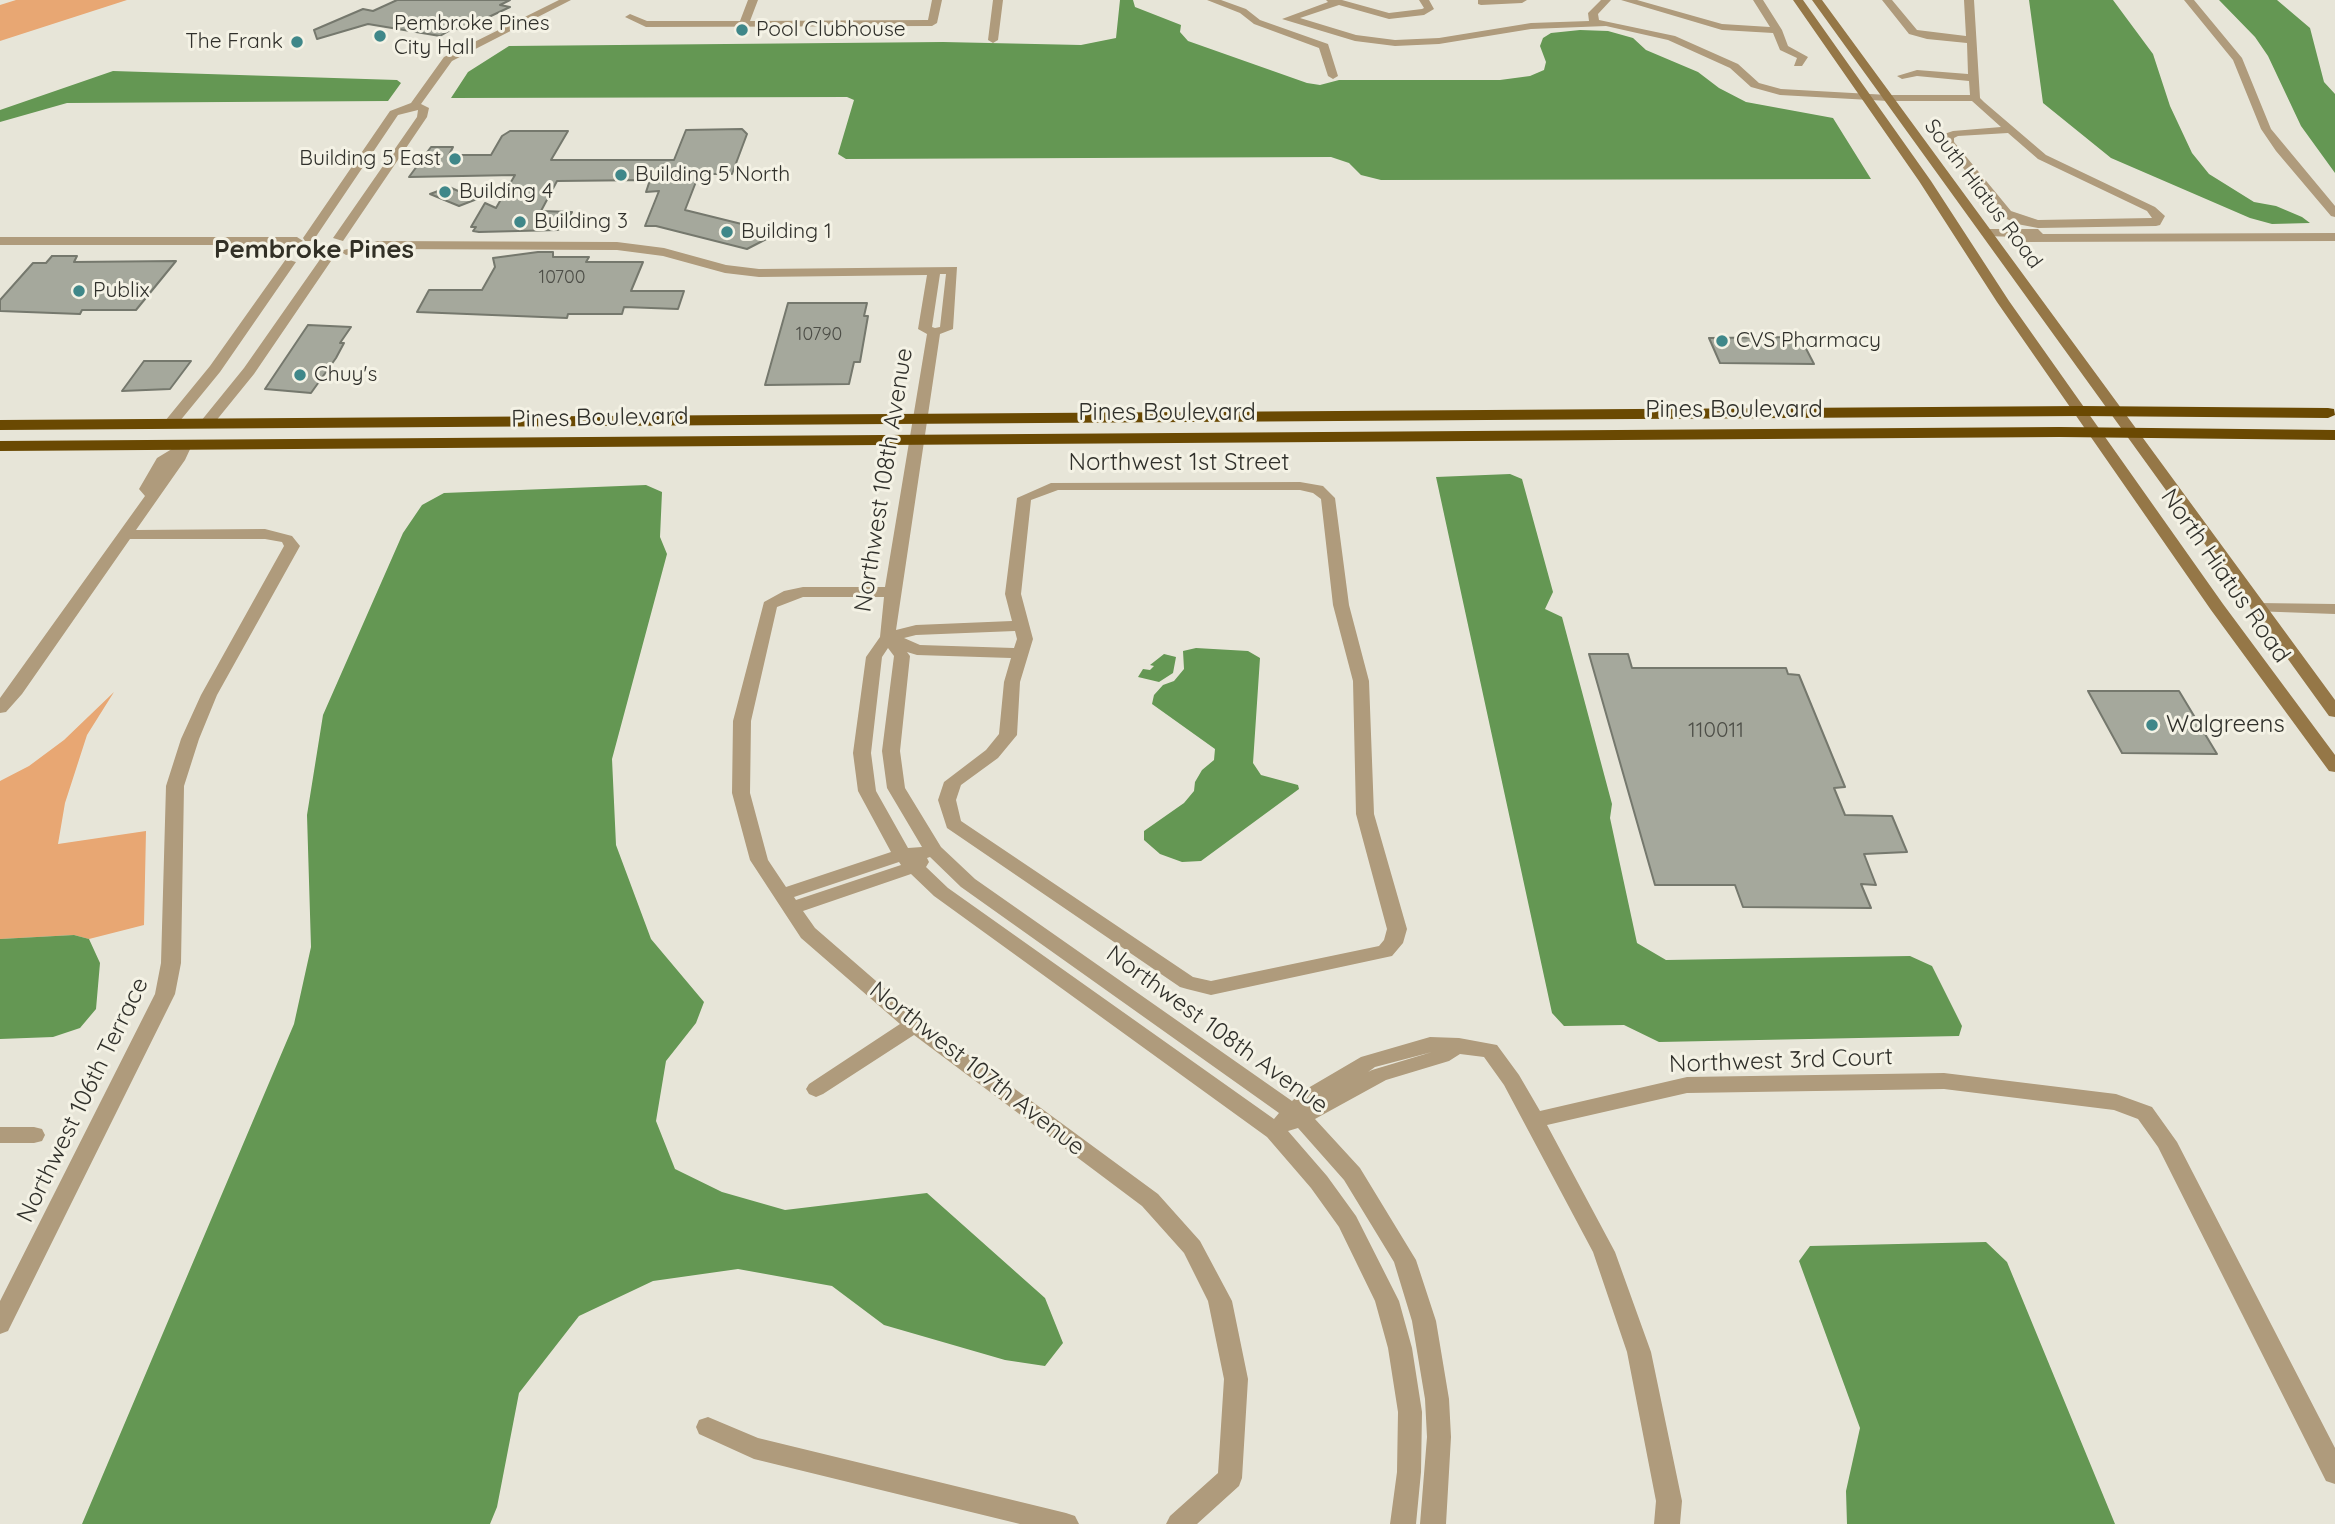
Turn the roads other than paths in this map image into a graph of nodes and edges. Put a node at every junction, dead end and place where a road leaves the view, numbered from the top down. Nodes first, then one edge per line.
1 (566, 0) edge
2 (753, 0) edge
3 (937, 0) edge
4 (998, 0) edge
5 (1212, 0) edge
6 (1592, 0) edge
7 (1606, 0) edge
8 (1626, 0) edge
9 (1674, 0) edge
10 (1758, 0) edge
11 (1798, 0) edge
12 (1817, 0) edge
13 (1887, 0) edge
14 (1969, 0) edge
15 (2189, 0) edge
16 (1521, 1) edge
17 (1335, 2) edge
18 (1481, 2) dead end
19 (1427, 5) edge
20 (1656, 8) junction
21 (630, 17) dead end
22 (1294, 19) junction
23 (1588, 22) junction
24 (744, 24) junction
25 (1272, 27) junction
26 (1777, 30) junction
27 (993, 40) dead end
28 (1972, 40) junction
29 (1798, 64) dead end
30 (1333, 76) dead end
31 (1902, 76) dead end
32 (1974, 78) junction
33 (1868, 100) junction
34 (1890, 101) junction
35 (1978, 101) junction
36 (415, 105) junction
37 (2011, 130) junction
38 (1926, 181) junction
39 (2335, 213) edge
40 (1959, 232) junction
41 (1989, 235) junction
42 (2335, 237) edge
43 (303, 240) junction
44 (0, 242) edge
45 (342, 243) junction
46 (0, 250) edge
47 (296, 260) junction
48 (325, 261) junction
49 (934, 270) junction
50 (2027, 285) junction
51 (934, 332) junction
52 (2081, 411) junction
53 (2119, 411) junction
54 (2328, 413) dead end
55 (922, 419) junction
56 (248, 423) junction
57 (170, 424) junction
58 (206, 424) junction
59 (0, 425) edge
60 (2096, 432) junction
61 (2134, 433) junction
62 (2335, 435) edge
63 (919, 439) junction
64 (116, 445) junction
65 (0, 446) edge
66 (185, 446) junction
67 (124, 535) junction
68 (890, 592) junction
69 (2258, 608) junction
70 (2335, 609) edge
71 (1020, 626) junction
72 (888, 637) junction
73 (1022, 653) junction
74 (0, 708) edge
75 (2335, 712) edge
76 (2335, 767) edge
77 (934, 851) junction
78 (908, 861) junction
79 (789, 901) junction
80 (914, 1025) junction
81 (816, 1089) dead end
82 (1296, 1115) junction
83 (1534, 1120) junction
84 (1275, 1131) junction
85 (0, 1135) edge
86 (34, 1135) dead end
87 (6, 1302) edge
88 (0, 1324) edge
89 (708, 1427) dead end
90 (2335, 1473) edge
91 (1066, 1524) edge
92 (1179, 1524) edge
93 (1403, 1524) edge
94 (1433, 1524) edge
95 (1667, 1524) edge

1 - 36 street
2 - 24 street
3 - 24 street
4 - 27 street
5 - 25 street
6 - 23 street
7 - 23 street
8 - 20 street
9 - 20 street
10 - 26 street
11 - 33 main road, South Hiatus Road
12 - 34 main road, South Hiatus Road
13 - 28 street
14 - 28 street
15 - 39 street
16 - 18 street
17 - 19 street
17 - 22 street
20 - 26 street
21 - 24 street
22 - 23 street
22 - 25 street
23 - 33 street
25 - 30 street
26 - 29 street
28 - 32 street
31 - 32 street
32 - 35 street
33 - 34 street
33 - 38 main road, South Hiatus Road
34 - 35 street
34 - 41 main road, South Hiatus Road
35 - 37 street
36 - 43 street
36 - 45 street
37 - 37 street
38 - 40 main road, South Hiatus Road
38 - 41 main road
40 - 50 main road
40 - 52 main road, South Hiatus Road
41 - 42 street
41 - 50 main road, South Hiatus Road
43 - 44 street
43 - 45 street
43 - 47 street
45 - 48 street
45 - 49 street
46 - 47 street
47 - 48 street
47 - 57 street
48 - 58 street
49 - 51 street, Northwest 108th Avenue
49 - 51 street, Northwest 108th Avenue
50 - 53 main road, South Hiatus Road
51 - 55 street, Northwest 108th Avenue
52 - 53 highway, Pines Boulevard
52 - 55 highway, Pines Boulevard
52 - 60 main road, North Hiatus Road
53 - 54 highway, Pines Boulevard
53 - 61 main road, North Hiatus Road
55 - 56 highway, Pines Boulevard
55 - 63 street, Northwest 108th Avenue
56 - 58 highway, Pines Boulevard
56 - 66 highway
57 - 58 highway, Pines Boulevard
57 - 59 highway, Pines Boulevard
58 - 64 highway
60 - 61 highway, Pines Boulevard
60 - 63 highway, Pines Boulevard
60 - 76 main road, North Hiatus Road
61 - 62 highway, Pines Boulevard
61 - 69 main road, North Hiatus Road
63 - 66 highway, Pines Boulevard
63 - 68 street, Northwest 108th Avenue
64 - 65 highway, Pines Boulevard
64 - 66 highway, Pines Boulevard
66 - 67 street
67 - 74 street
67 - 87 street, Northwest 106th Terrace
68 - 72 street, Northwest 108th Avenue
68 - 79 street, Northwest 107th Avenue
69 - 70 street
69 - 75 main road, North Hiatus Road
71 - 72 street
71 - 73 street
71 - 73 street, Northwest 1st Street
72 - 73 street
72 - 77 street, Northwest 108th Avenue
72 - 78 street, Northwest 108th Avenue
77 - 78 street
77 - 82 street, Northwest 108th Avenue
78 - 79 street
78 - 84 street, Northwest 108th Avenue
79 - 80 street, Northwest 107th Avenue
80 - 81 street
80 - 92 street, Northwest 107th Avenue
82 - 83 street
82 - 84 street
82 - 94 street, Northwest 108th Avenue
83 - 90 street, Northwest 3rd Court
83 - 95 street
84 - 93 street, Northwest 108th Avenue
85 - 86 street
87 - 88 street, Northwest 106th Terrace
89 - 91 street

